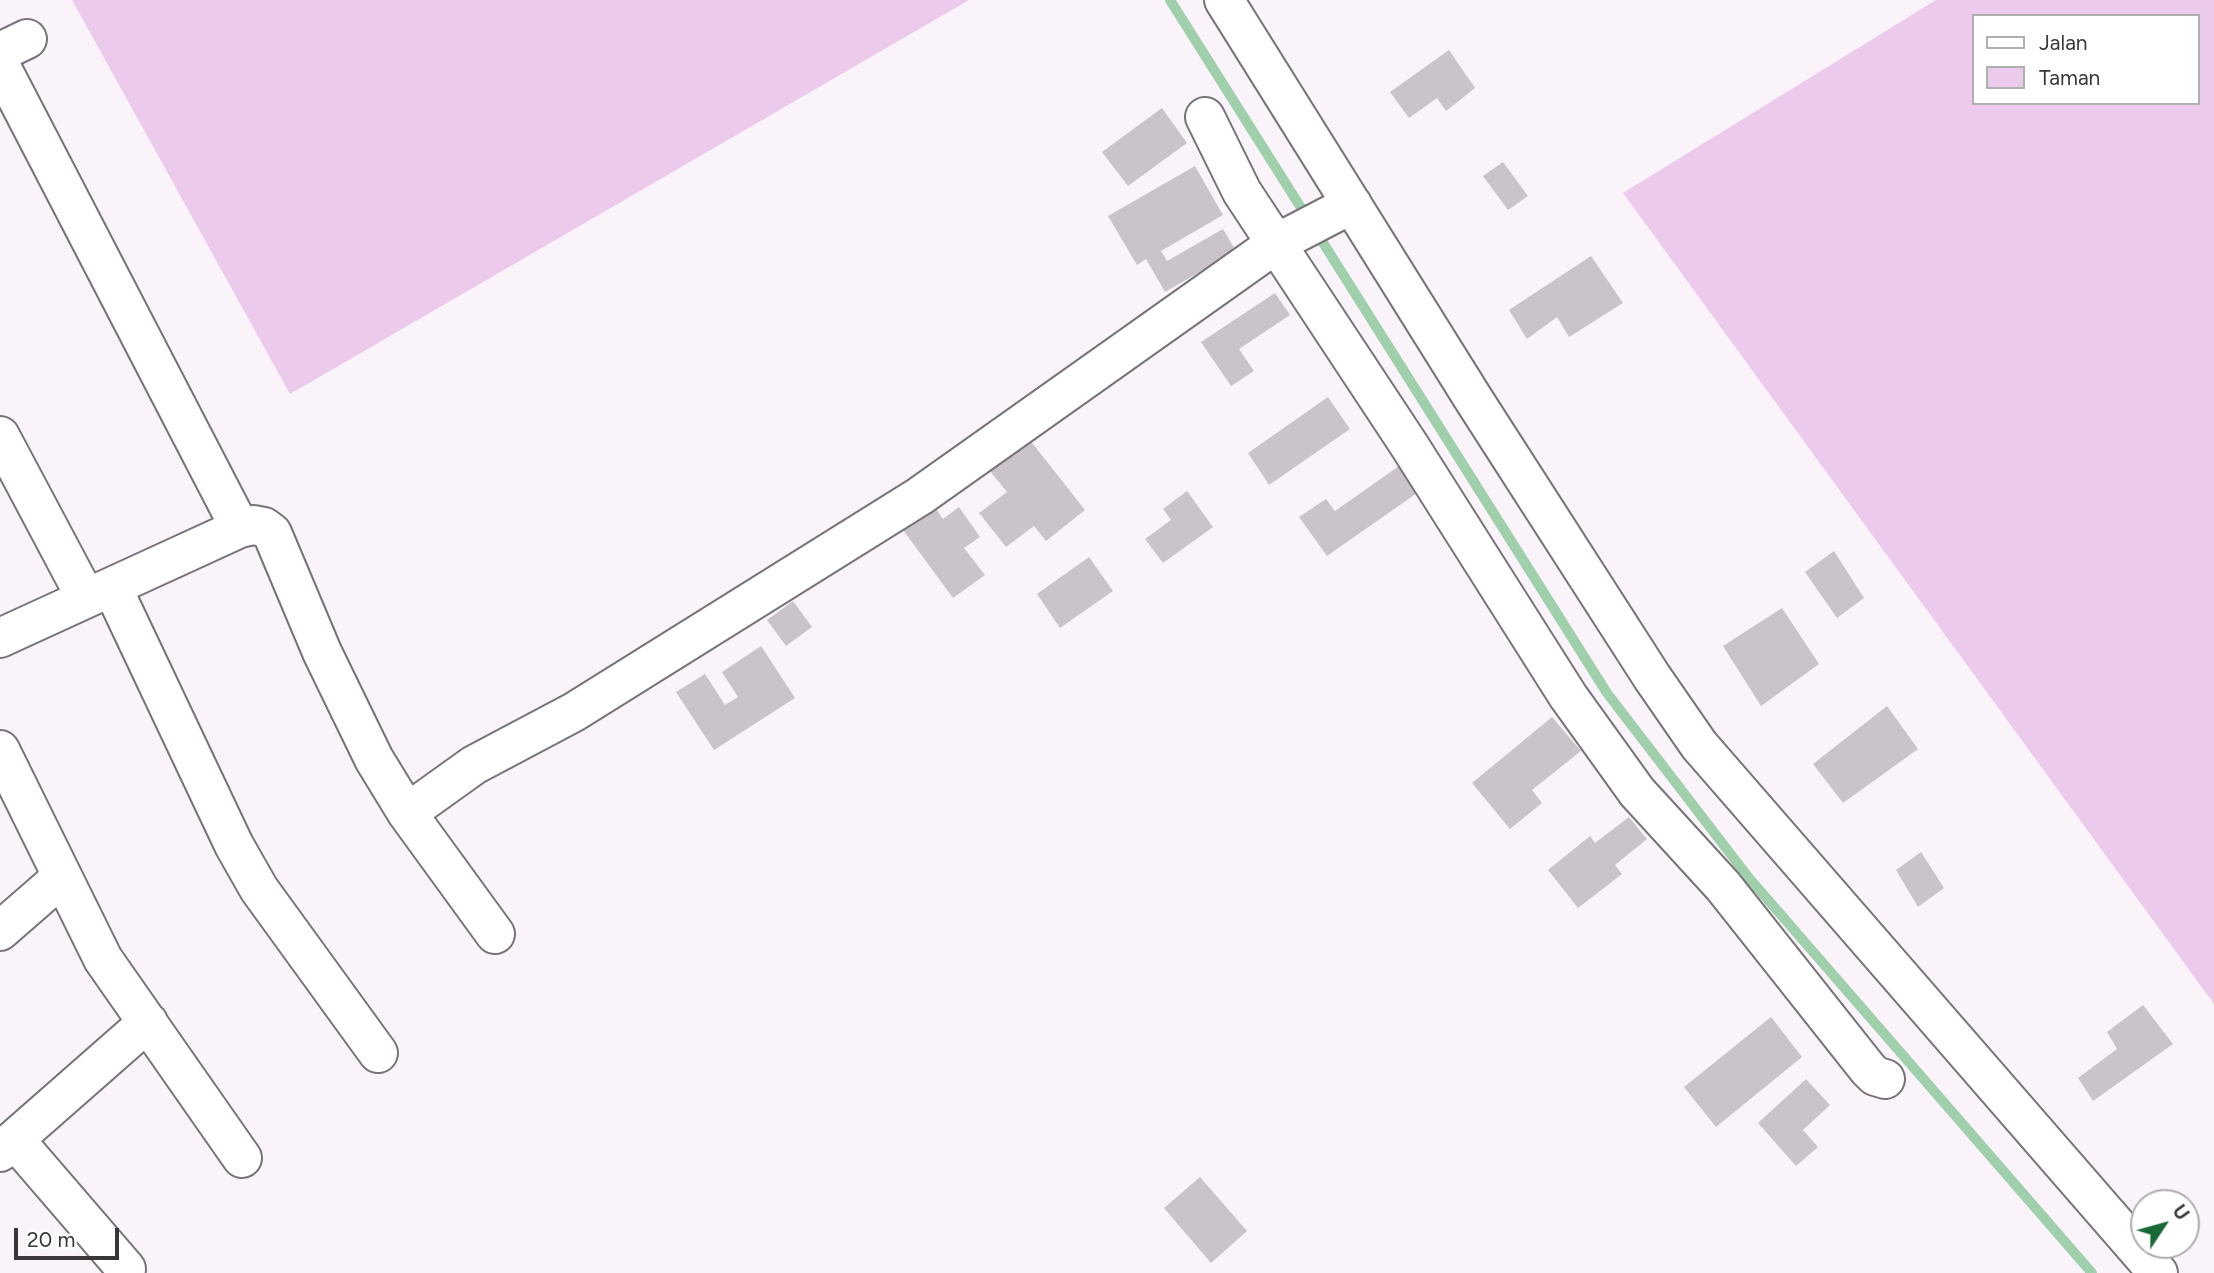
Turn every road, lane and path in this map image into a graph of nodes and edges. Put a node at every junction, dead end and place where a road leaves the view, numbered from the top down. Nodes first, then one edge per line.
1 (1224, 0) edge
2 (0, 65) edge
3 (1205, 117) dead end
4 (1350, 205) junction
5 (1282, 241) junction
6 (0, 436) edge
7 (240, 528) junction
8 (99, 593) junction
9 (0, 638) edge
10 (0, 750) edge
11 (407, 813) junction
12 (62, 877) junction
13 (0, 931) edge
14 (495, 934) dead end
15 (148, 1022) junction
16 (378, 1053) dead end
17 (1885, 1079) dead end
18 (7, 1146) edge
19 (242, 1158) dead end
20 (126, 1269) dead end
21 (2158, 1273) edge

1 - 4 street
2 - 7 street
3 - 5 street
4 - 5 street
4 - 21 street
5 - 11 street
5 - 17 street
6 - 8 street
7 - 8 street
7 - 11 street
8 - 9 street
8 - 16 street
10 - 12 street
11 - 14 street
12 - 13 street
12 - 15 street
15 - 18 street
15 - 19 street
18 - 20 street

